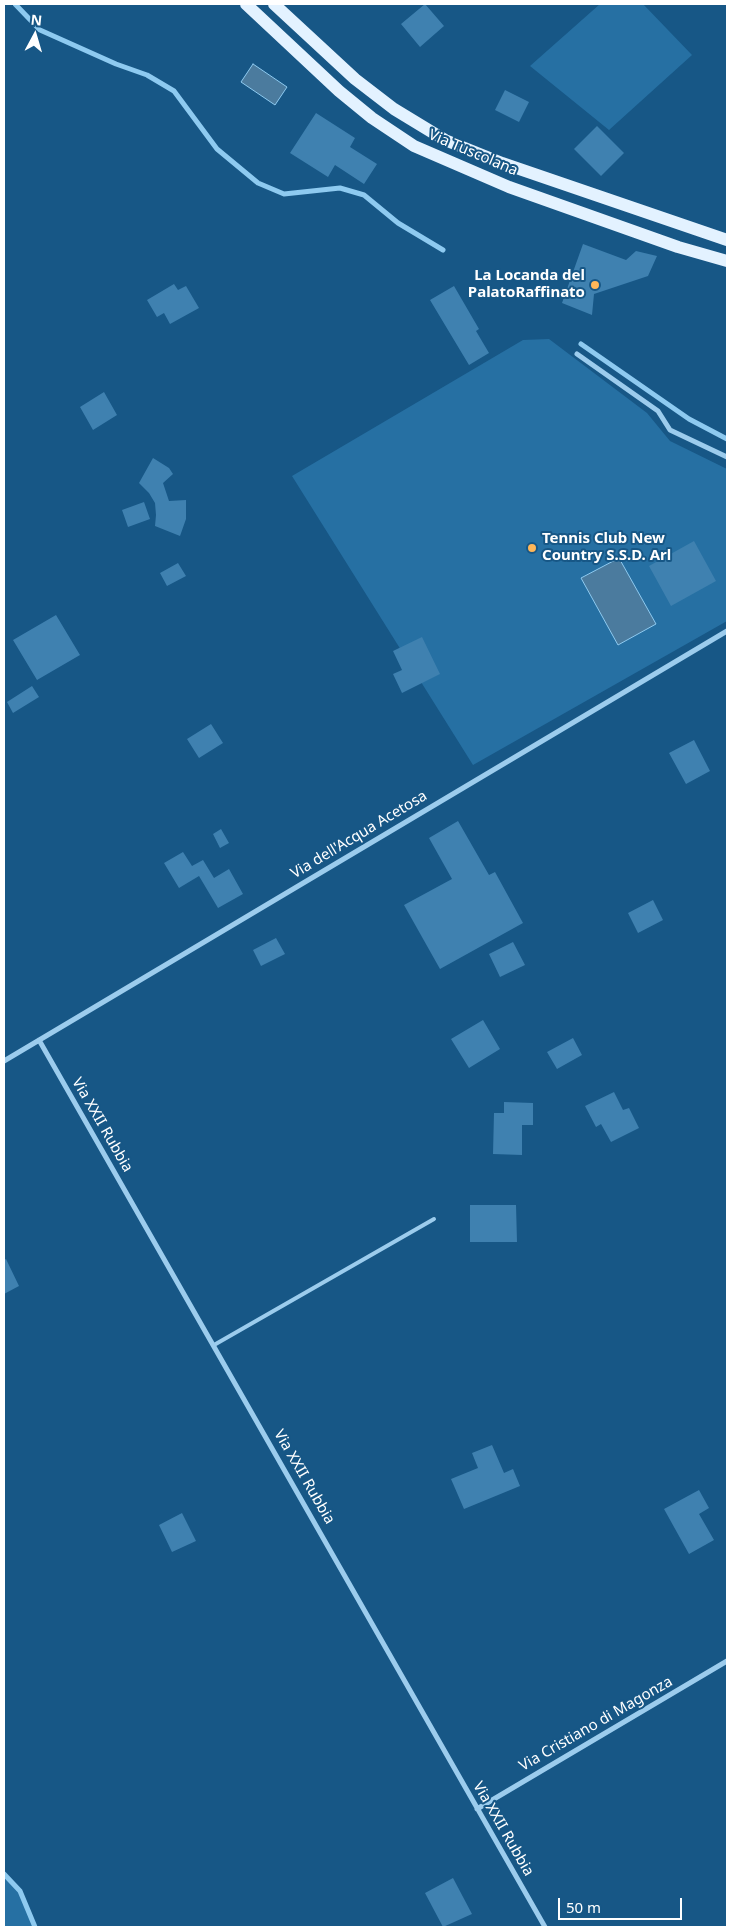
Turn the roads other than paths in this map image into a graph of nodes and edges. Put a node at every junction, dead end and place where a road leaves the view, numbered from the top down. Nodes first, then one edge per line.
1 (246, 4) edge
2 (274, 4) edge
3 (727, 240) edge
4 (727, 261) edge
5 (577, 354) dead end
6 (727, 457) edge
7 (725, 632) edge
8 (727, 639) edge
9 (39, 1040) junction
10 (4, 1061) edge
11 (434, 1219) dead end
12 (214, 1345) junction
13 (727, 1662) edge
14 (477, 1809) junction
15 (545, 1927) edge

1 - 4 main road, Via Tuscolana
2 - 3 main road, Via Tuscolana
5 - 6 street
7 - 8 lane
7 - 9 street, Via dell'Acqua Acetosa
9 - 10 street, Via dell'Acqua Acetosa
9 - 12 street, Via XXII Rubbia
11 - 12 lane
12 - 14 street, Via XXII Rubbia
13 - 14 street, Via Cristiano di Magonza
14 - 15 street, Via XXII Rubbia

